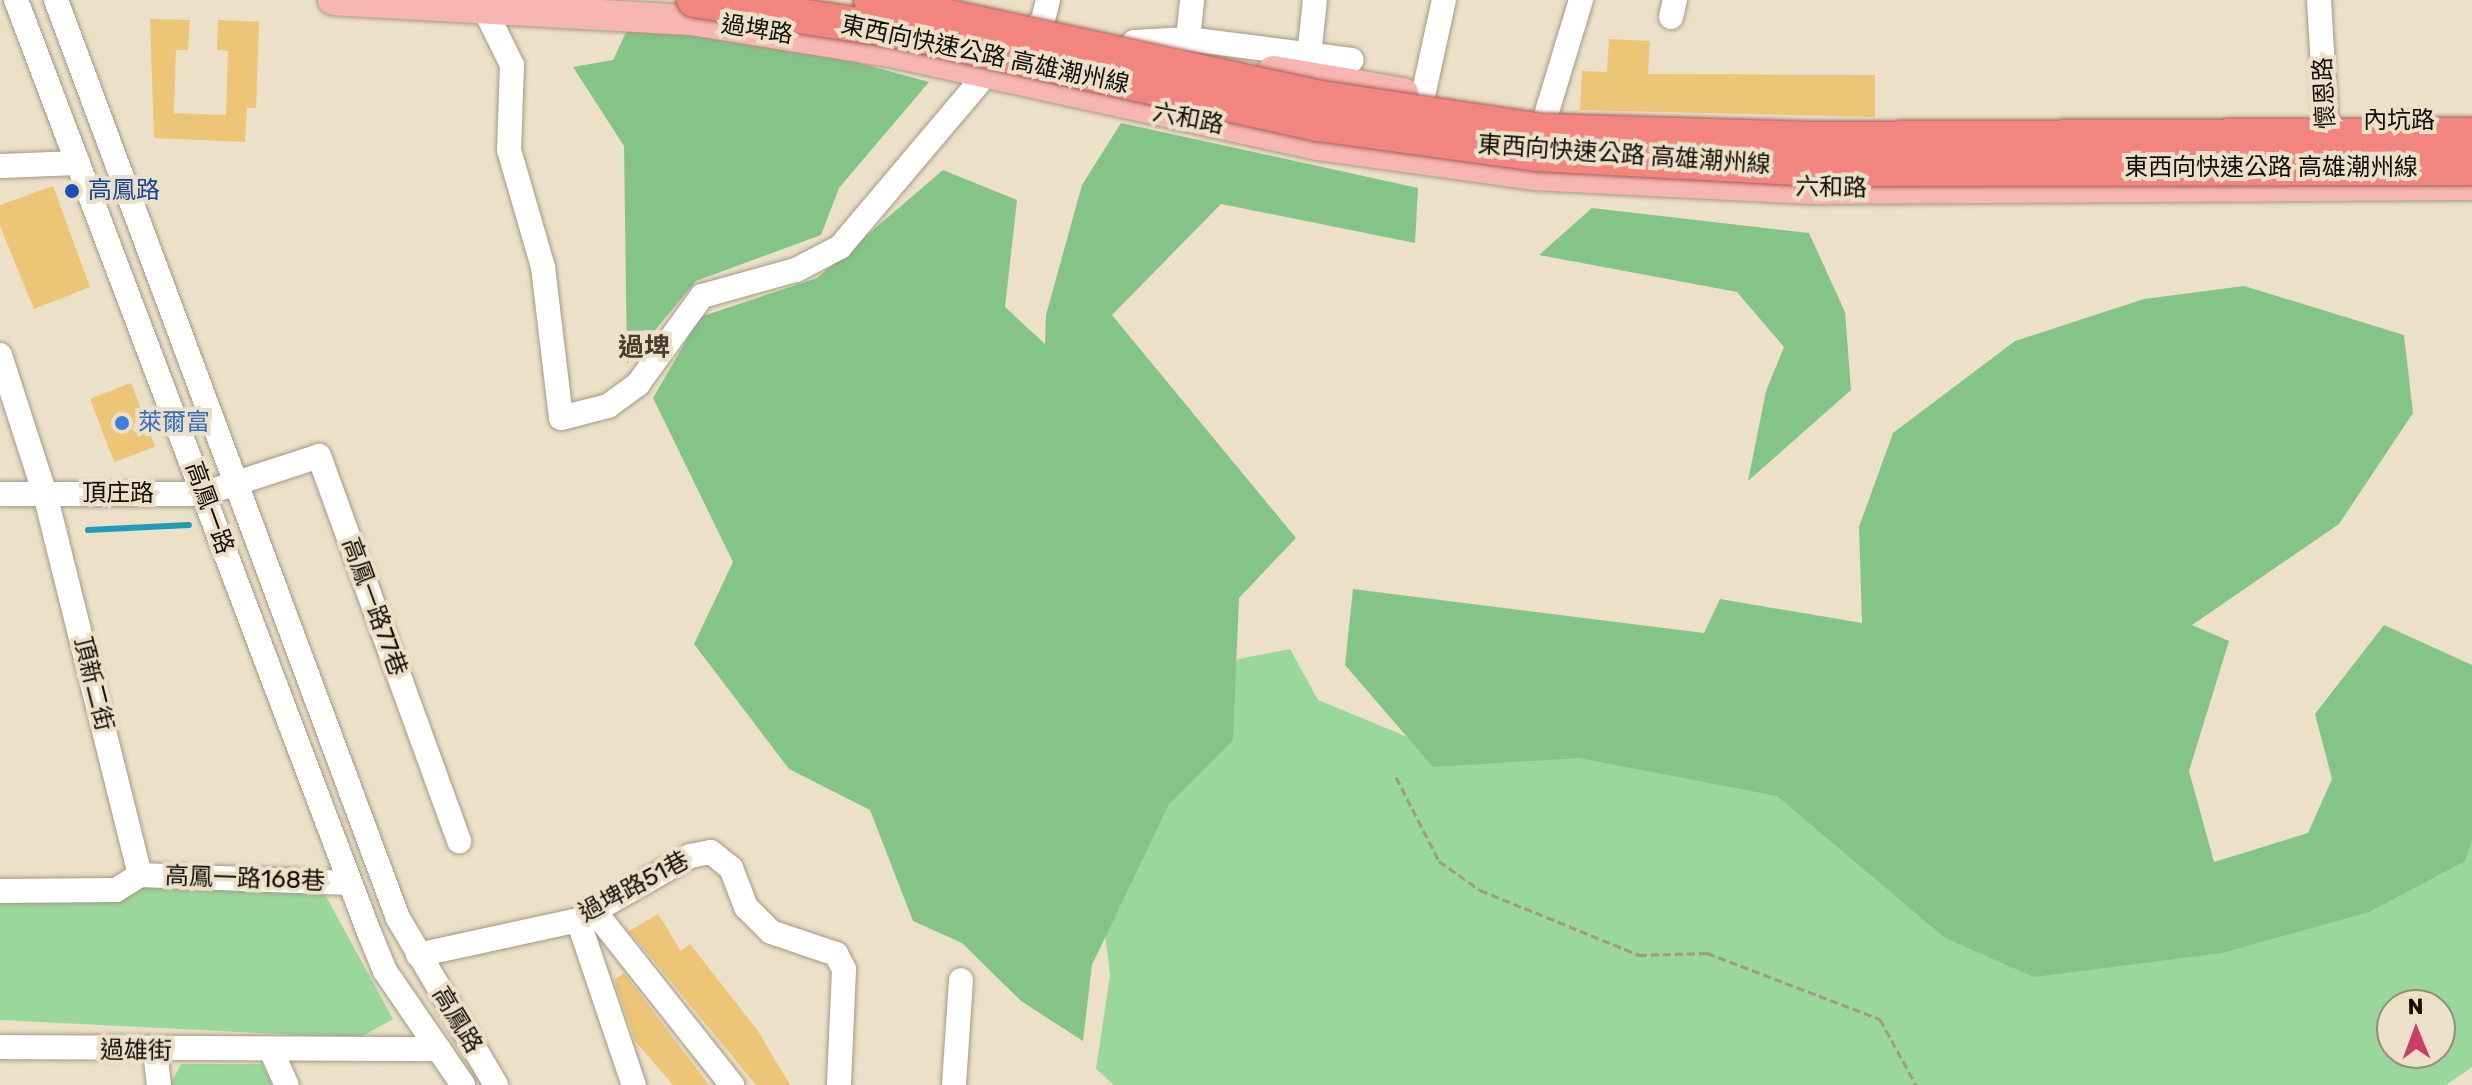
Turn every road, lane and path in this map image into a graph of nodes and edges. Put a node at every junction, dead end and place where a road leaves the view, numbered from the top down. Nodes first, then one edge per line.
1 (16, 0) edge
2 (56, 0) edge
3 (333, 0) edge
4 (694, 0) edge
5 (871, 0) edge
6 (943, 0) edge
7 (1192, 0) edge
8 (1315, 0) edge
9 (1444, 0) edge
10 (1581, 0) edge
11 (2319, 0) edge
12 (482, 4) junction
13 (1045, 10) edge
14 (1188, 39) junction
15 (1134, 42) junction
16 (1352, 60) dead end
17 (1308, 65) junction
18 (987, 73) junction
19 (1423, 96) junction
20 (1546, 115) junction
21 (2472, 120) edge
22 (2327, 121) junction
23 (2472, 135) edge
24 (78, 163) junction
25 (0, 166) edge
26 (2472, 168) edge
27 (2472, 185) edge
28 (2330, 186) junction
29 (2, 365) edge
30 (235, 486) junction
31 (0, 494) edge
32 (45, 494) junction
33 (203, 494) junction
34 (1396, 777) dead end
35 (459, 841) dead end
36 (140, 875) junction
37 (350, 883) junction
38 (0, 891) edge
39 (587, 916) junction
40 (418, 955) junction
41 (385, 971) joint
42 (961, 980) dead end
43 (0, 1047) edge
44 (439, 1049) junction
45 (155, 1052) junction
46 (272, 1052) junction
47 (159, 1085) edge
48 (287, 1085) edge
49 (463, 1085) edge
50 (496, 1085) edge
51 (634, 1085) edge
52 (732, 1085) edge
53 (839, 1085) edge
54 (954, 1085) edge
55 (1916, 1085) edge

1 - 24 street, 高鳳一路
2 - 30 street, 高鳳一路
3 - 12 main road, 過埤路
4 - 26 highway, 東西向快速公路 高雄潮州線, bridge
5 - 23 highway, 東西向快速公路 高雄潮州線, bridge
6 - 13 main road
7 - 14 street
8 - 17 street
9 - 19 street
10 - 20 street
11 - 22 street, 懷恩路
12 - 18 main road, 過埤路
12 - 18 street
13 - 15 main road
13 - 18 street
14 - 15 street
14 - 17 street
15 - 17 main road
16 - 17 street
17 - 19 main road
18 - 28 main road, 六和路
19 - 20 main road
20 - 22 main road
21 - 22 main road, 內坑路
22 - 28 street, 懷恩路
24 - 25 street
24 - 33 street, 高鳳一路
27 - 28 main road
29 - 32 street, 頂新二街
30 - 33 street, 頂庄路
30 - 35 street, 高鳳一路77巷
30 - 40 street, 高鳳一路
31 - 32 street, 頂庄路
32 - 33 street, 頂庄路
32 - 36 street, 頂新二街
33 - 37 street, 高鳳一路
34 - 55 path
36 - 37 street, 高鳳一路168巷
36 - 38 street
37 - 41 street, 高鳳一路
39 - 40 street, 過埤路51巷
39 - 51 street
39 - 52 street
39 - 53 street, 過埤路51巷
40 - 50 street, 高鳳路
41 - 44 street, 高鳳路
42 - 54 street
43 - 45 street, 過雄街
44 - 46 street, 過雄街
44 - 49 street, 高鳳路
45 - 46 street, 過雄街
45 - 47 street
46 - 48 street

